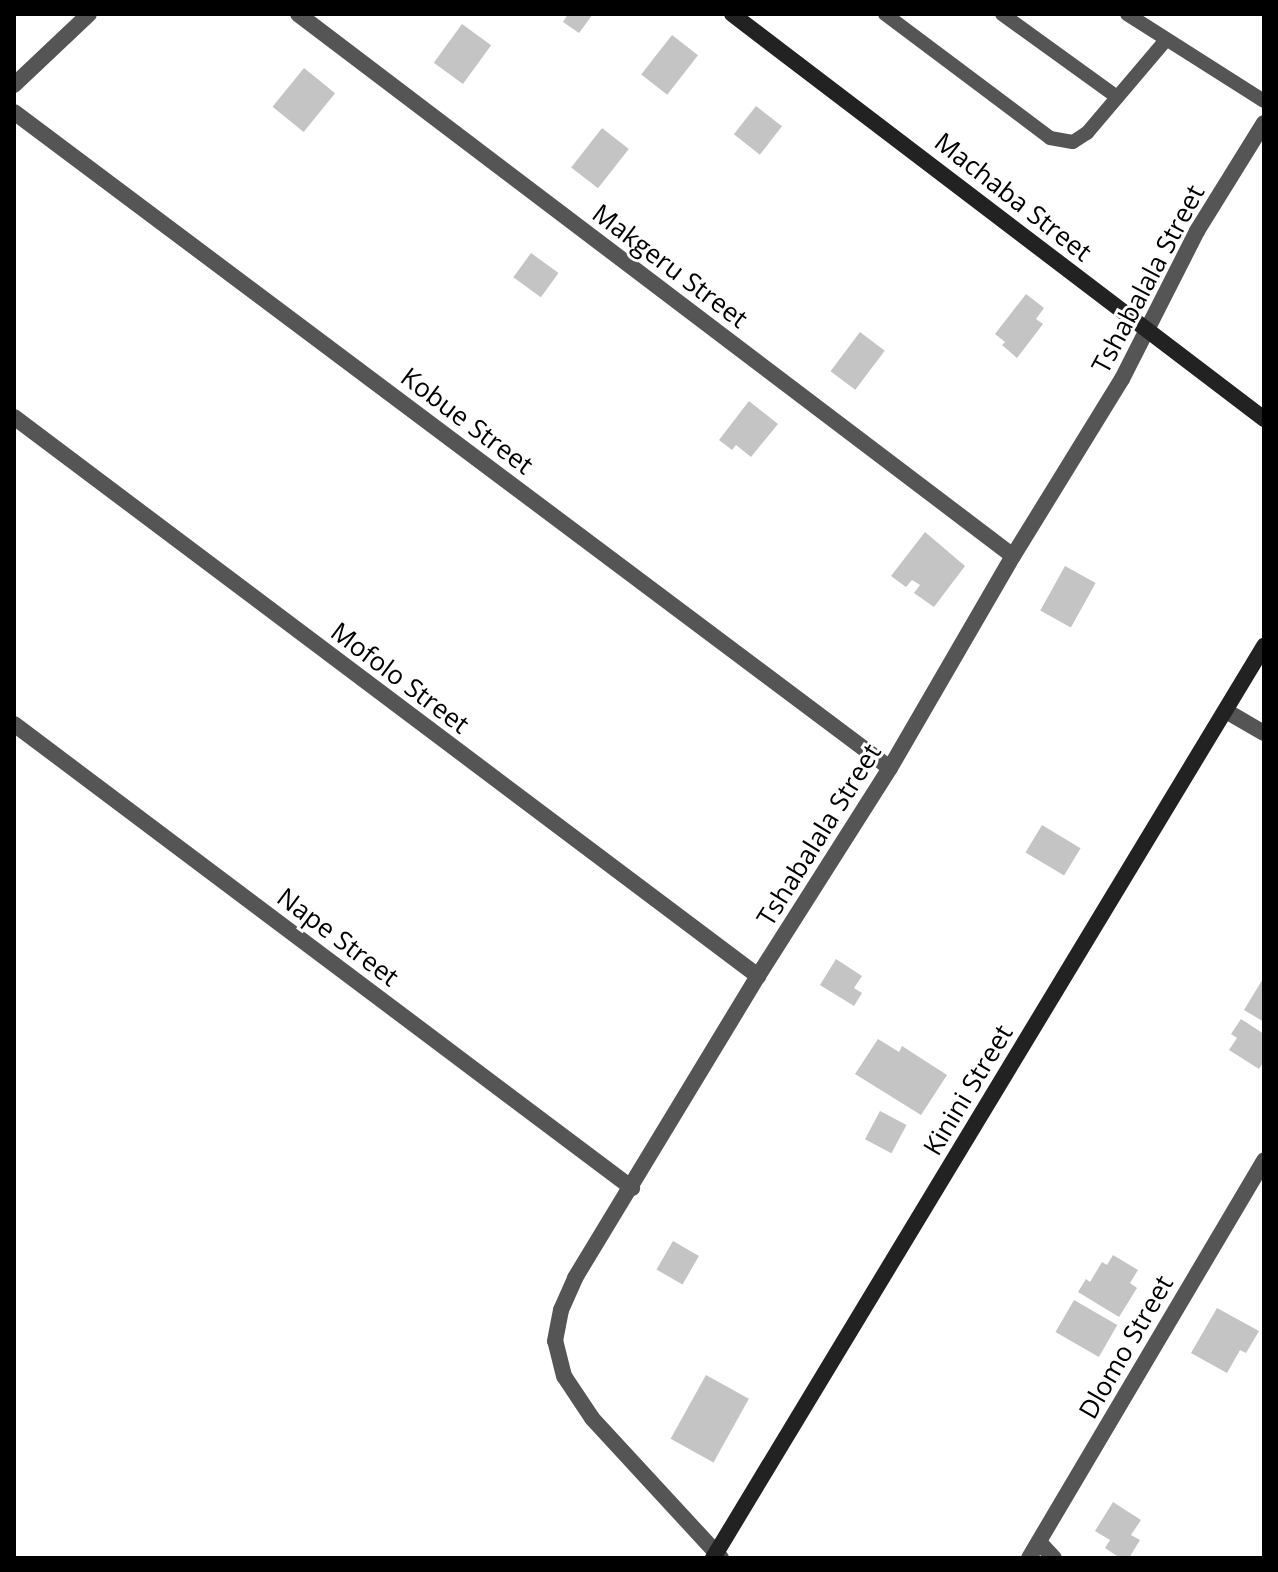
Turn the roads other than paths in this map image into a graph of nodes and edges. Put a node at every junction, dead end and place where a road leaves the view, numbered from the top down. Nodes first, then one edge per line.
1 (89, 14) edge
2 (298, 14) edge
3 (732, 14) edge
4 (885, 14) edge
5 (1002, 14) edge
6 (1127, 14) edge
7 (1165, 41) junction
8 (14, 85) edge
9 (1117, 97) junction
10 (1264, 101) edge
11 (14, 112) edge
12 (1264, 123) edge
13 (1146, 329) junction
14 (14, 417) edge
15 (1264, 419) edge
16 (1013, 556) junction
17 (1264, 646) edge
18 (1226, 711) junction
19 (14, 724) edge
20 (1264, 733) edge
21 (890, 768) junction
22 (758, 976) junction
23 (1264, 1160) edge
24 (632, 1188) junction
25 (1039, 1542) junction
26 (716, 1556) edge
27 (1029, 1558) edge
28 (1054, 1558) edge

1 - 8 street
2 - 16 street, Makgeru Street
3 - 13 street, Machaba Street
4 - 9 lane
5 - 9 lane
6 - 7 lane
7 - 9 lane
7 - 10 lane
11 - 21 street, Kobue Street
12 - 13 street, Tshabalala Street
13 - 15 street, Machaba Street
13 - 16 street, Tshabalala Street
14 - 22 street, Mofolo Street
16 - 21 street, Tshabalala Street
17 - 18 street, Kinini Street
18 - 20 street
18 - 26 street, Kinini Street
19 - 24 street, Nape Street
21 - 22 street, Tshabalala Street
22 - 24 street, Tshabalala Street
23 - 25 street, Dlomo Street
24 - 26 street, Tshabalala Street
25 - 27 street, Dlomo Street
25 - 28 street

